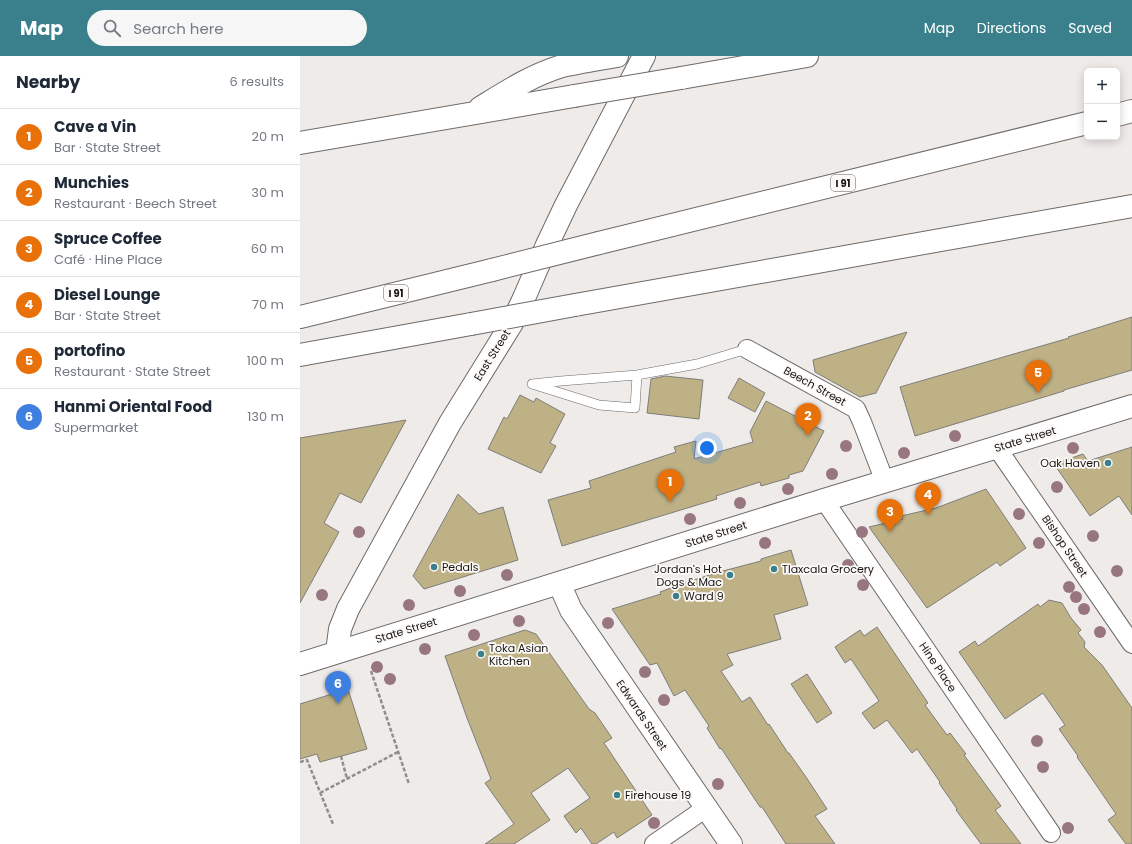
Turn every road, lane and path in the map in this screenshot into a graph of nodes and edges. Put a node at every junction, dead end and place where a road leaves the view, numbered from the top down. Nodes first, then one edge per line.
1 (617, 56) edge
2 (644, 56) edge
3 (808, 56) edge
4 (1132, 111) edge
5 (470, 114) junction
6 (1120, 114) edge
7 (1084, 123) edge
8 (300, 143) edge
9 (1132, 206) edge
10 (300, 317) edge
11 (747, 349) joint
12 (300, 355) edge
13 (637, 375) junction
14 (1132, 406) edge
15 (997, 448) junction
16 (885, 482) junction
17 (824, 500) junction
18 (559, 583) junction
19 (1132, 644) edge
20 (337, 652) junction
21 (300, 664) edge
22 (371, 672) dead end
23 (398, 752) junction
24 (342, 756) dead end
25 (300, 762) edge
26 (347, 779) junction
27 (409, 784) dead end
28 (320, 793) junction
29 (706, 808) junction
30 (333, 824) dead end
31 (1052, 833) dead end
32 (654, 844) edge
33 (731, 844) edge

1 - 5 main road
2 - 20 main road, East Street
3 - 5 main road, bridge
4 - 6 main road
5 - 8 main road
7 - 10 main road, I 91, bridge
9 - 12 main road, bridge
11 - 13 lane
11 - 16 street, Beech Street
13 - 13 lane
14 - 15 main road, State Street
15 - 16 main road, State Street
15 - 19 street, Bishop Street
16 - 17 main road, State Street
17 - 18 main road, State Street
17 - 31 street, Hine Place
18 - 20 main road, State Street
18 - 29 main road, Edwards Street
20 - 21 main road, State Street
22 - 23 path
23 - 26 path
23 - 27 path
24 - 26 path
25 - 28 path
26 - 28 path
28 - 30 path
29 - 32 street
29 - 33 main road, Edwards Street

